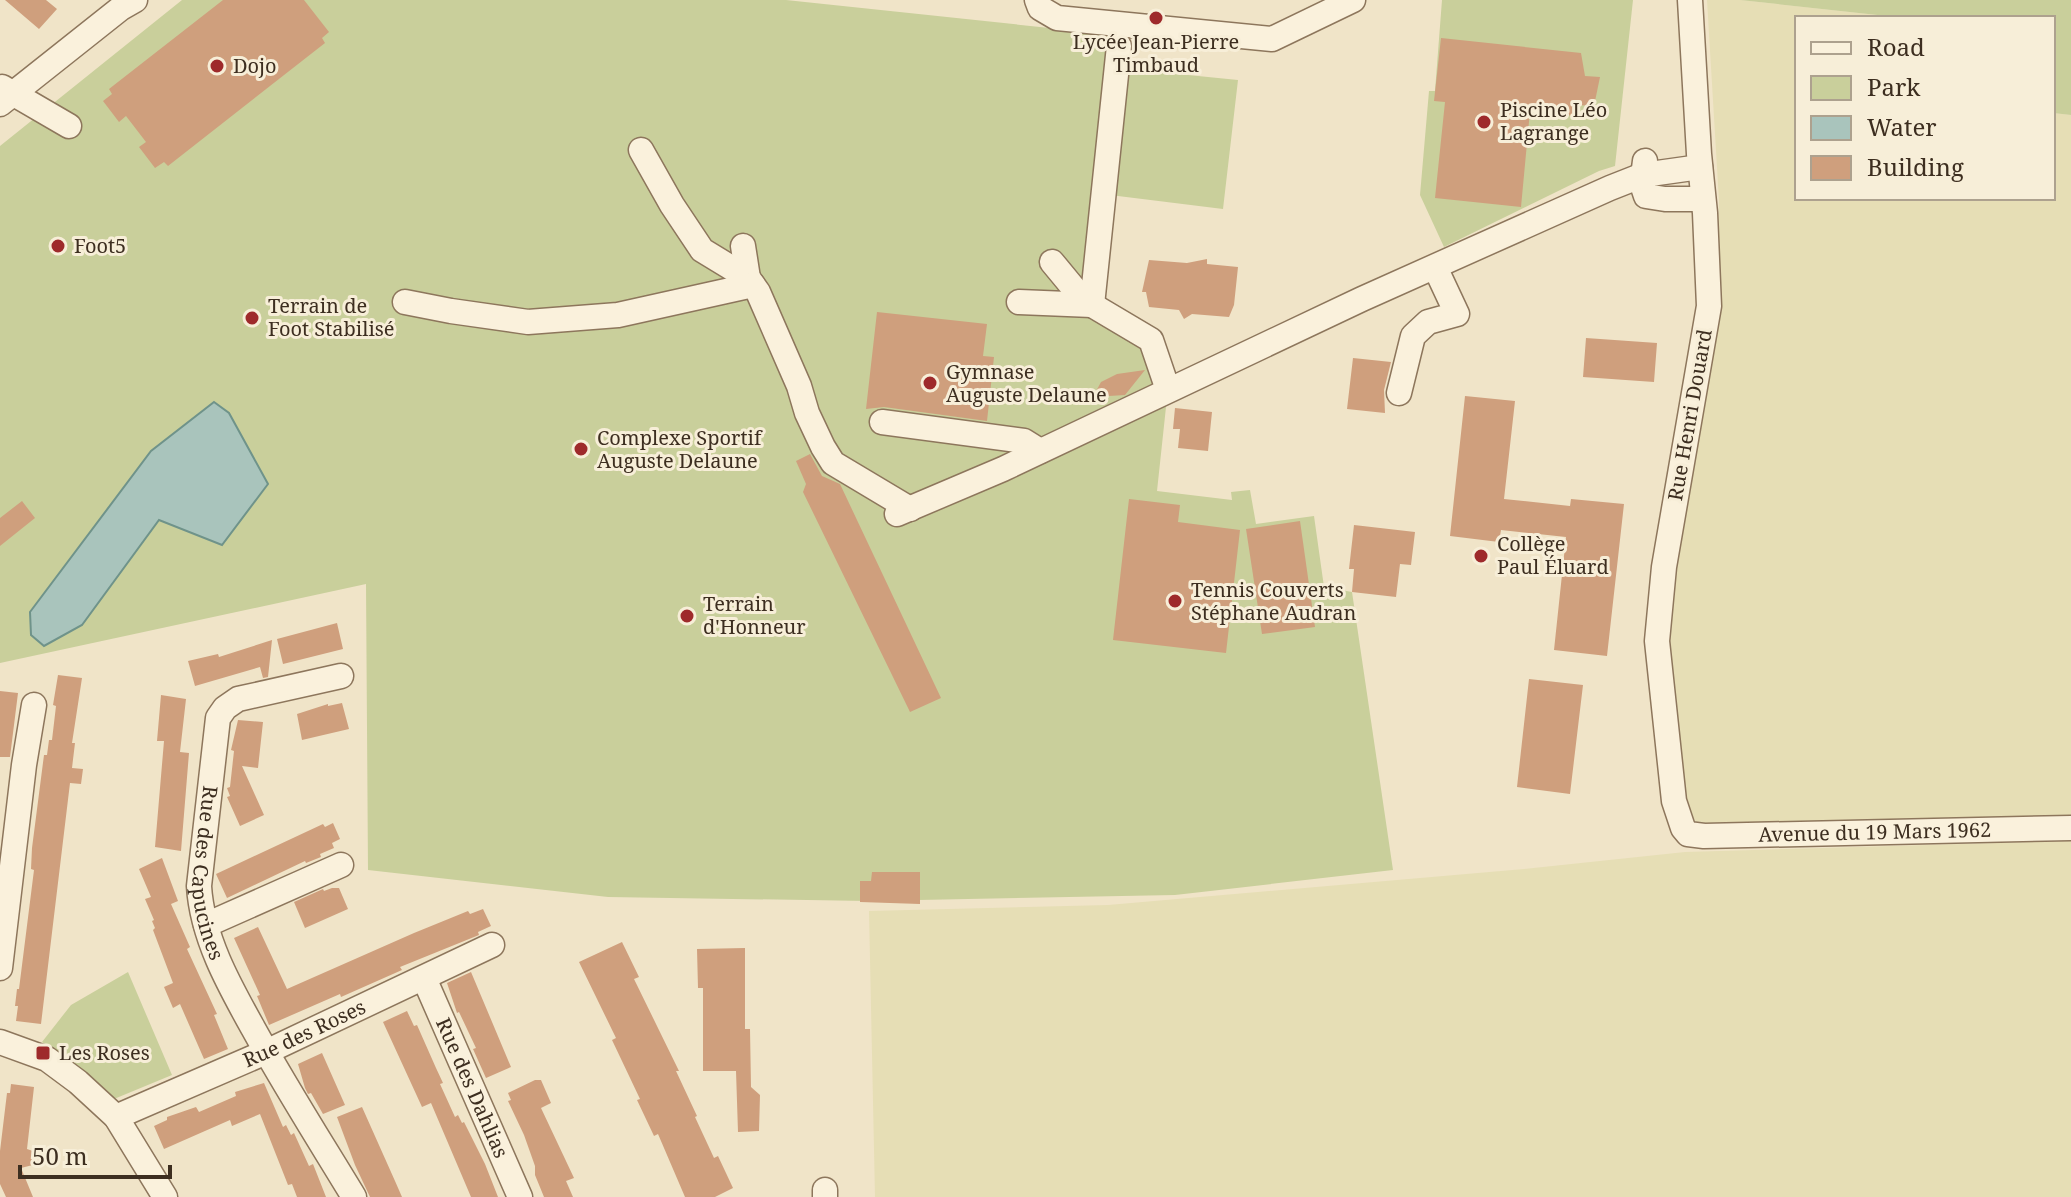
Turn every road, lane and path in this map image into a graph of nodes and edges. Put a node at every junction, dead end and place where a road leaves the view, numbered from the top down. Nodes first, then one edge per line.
1 (1037, 0) edge
2 (1353, 0) edge
3 (1690, 0) edge
4 (128, 3) edge
5 (1119, 46) dead end
6 (5, 94) edge
7 (69, 126) dead end
8 (641, 150) dead end
9 (1644, 167) junction
10 (1700, 167) junction
11 (1703, 199) junction
12 (743, 246) dead end
13 (1052, 262) dead end
14 (1435, 267) junction
15 (751, 282) junction
16 (405, 302) dead end
17 (1019, 302) dead end
18 (1092, 305) junction
19 (1168, 390) junction
20 (1399, 393) dead end
21 (882, 422) dead end
22 (1040, 451) junction
23 (341, 676) dead end
24 (34, 705) dead end
25 (12, 765) edge
26 (1683, 828) joint
27 (2071, 828) edge
28 (341, 865) dead end
29 (206, 925) junction
30 (492, 945) dead end
31 (0, 968) edge
32 (424, 978) junction
33 (0, 1042) edge
34 (266, 1052) junction
35 (116, 1117) junction
36 (165, 1197) edge
37 (354, 1197) edge
38 (520, 1197) edge

1 - 2 street
3 - 10 street, Rue Henri Douard
4 - 6 street
5 - 18 street
6 - 7 street
8 - 15 street
9 - 10 street
9 - 11 street
9 - 14 street
10 - 11 street, Rue Henri Douard
11 - 26 street, Rue Henri Douard
12 - 15 street
13 - 18 street
14 - 19 street
14 - 20 street
15 - 16 street
15 - 22 street
17 - 18 street
18 - 19 street
19 - 22 street
21 - 22 street
23 - 29 street, Rue des Capucines
24 - 25 street
25 - 31 street
26 - 27 street, Avenue du 19 Mars 1962
28 - 29 street
29 - 34 street, Rue des Capucines
30 - 32 street, Rue des Roses
32 - 34 street, Rue des Roses
32 - 38 street, Rue des Dahlias
33 - 35 street
34 - 35 street, Rue des Roses
34 - 37 street, Rue des Capucines
35 - 36 street

